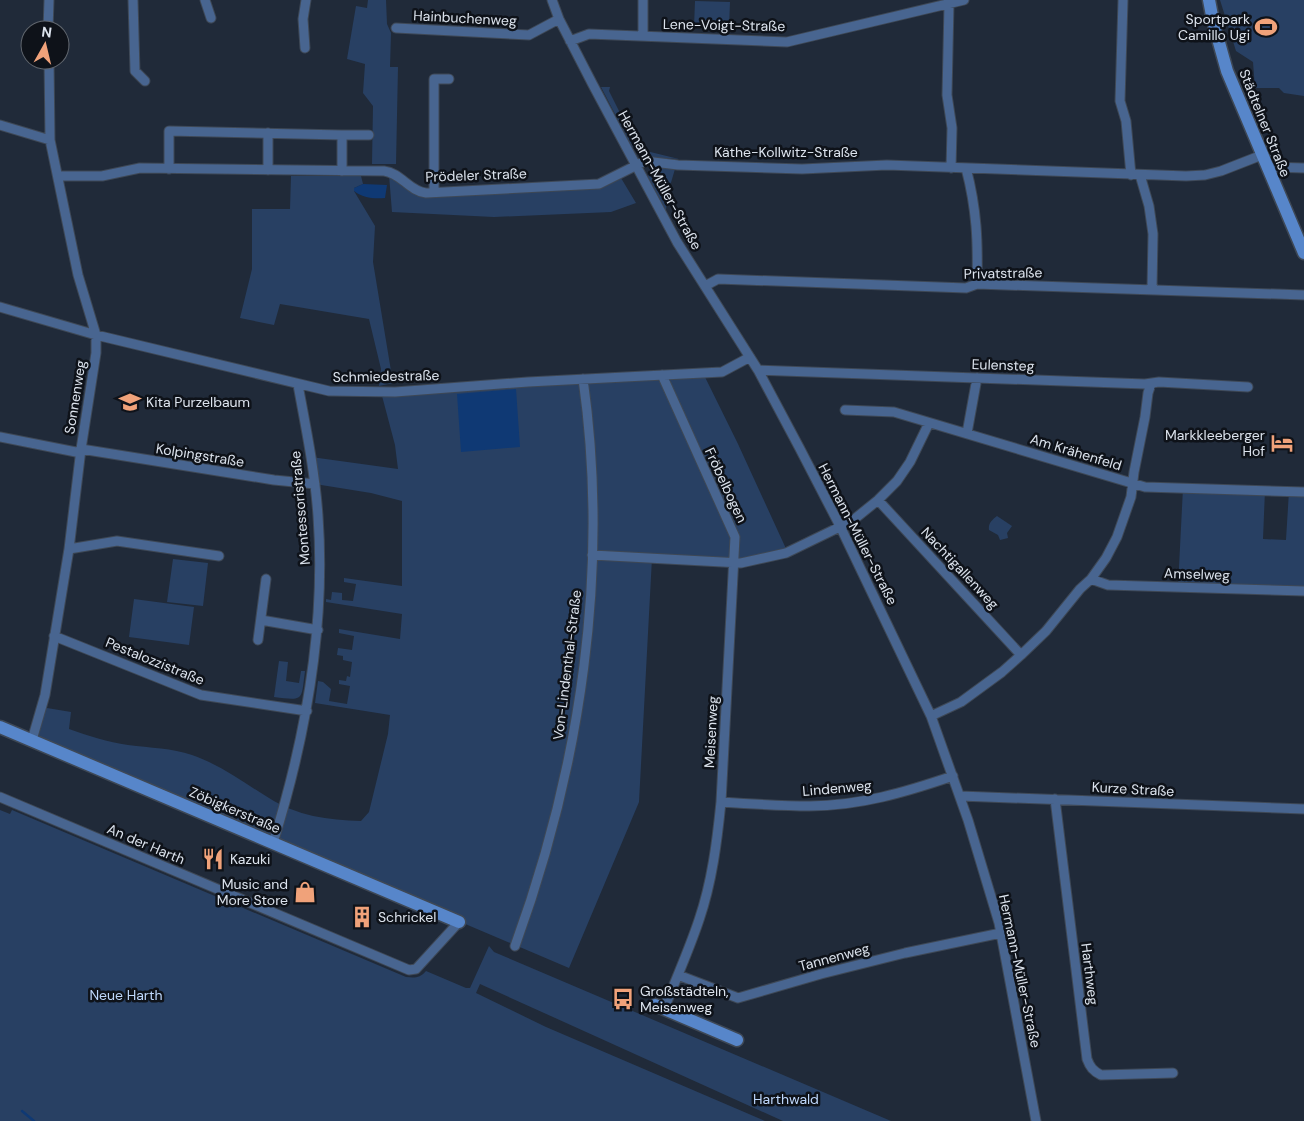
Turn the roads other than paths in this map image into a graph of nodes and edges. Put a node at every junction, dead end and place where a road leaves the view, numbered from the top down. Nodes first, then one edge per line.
1 (49, 0) edge
2 (133, 0) edge
3 (205, 0) edge
4 (306, 0) edge
5 (552, 0) edge
6 (643, 0) edge
7 (964, 0) edge
8 (1123, 0) edge
9 (1209, 0) edge
10 (949, 4) junction
11 (210, 18) dead end
12 (559, 19) junction
13 (48, 20) edge
14 (396, 28) dead end
15 (643, 36) junction
16 (570, 41) junction
17 (306, 48) dead end
18 (49, 70) edge
19 (449, 79) dead end
20 (145, 81) dead end
21 (0, 125) edge
22 (268, 133) junction
23 (342, 134) junction
24 (369, 135) dead end
25 (50, 140) junction
26 (1264, 161) junction
27 (636, 164) junction
28 (952, 168) junction
29 (966, 168) junction
30 (1304, 168) edge
31 (169, 169) junction
32 (268, 170) junction
33 (342, 171) junction
34 (1135, 175) junction
35 (58, 176) junction
36 (434, 192) junction
37 (1304, 253) edge
38 (977, 284) junction
39 (705, 286) junction
40 (1152, 289) junction
41 (1304, 295) edge
42 (0, 307) edge
43 (96, 335) junction
44 (750, 357) junction
45 (758, 370) junction
46 (662, 375) junction
47 (583, 378) junction
48 (977, 378) junction
49 (1151, 384) junction
50 (298, 385) junction
51 (1248, 387) dead end
52 (845, 410) dead end
53 (928, 423) junction
54 (967, 433) junction
55 (0, 437) edge
56 (81, 451) junction
57 (315, 484) junction
58 (1133, 484) junction
59 (1304, 492) edge
60 (878, 500) junction
61 (840, 526) junction
62 (68, 549) junction
63 (219, 556) dead end
64 (592, 556) junction
65 (733, 562) junction
66 (266, 579) dead end
67 (1091, 579) junction
68 (1304, 591) edge
69 (261, 620) junction
70 (318, 630) junction
71 (54, 636) junction
72 (258, 640) dead end
73 (1021, 655) junction
74 (306, 711) junction
75 (931, 716) junction
76 (0, 727) edge
77 (32, 740) junction
78 (953, 776) junction
79 (960, 796) junction
80 (0, 797) edge
81 (1055, 799) junction
82 (721, 802) junction
83 (1304, 809) edge
84 (274, 843) junction
85 (459, 922) joint
86 (1001, 934) junction
87 (515, 946) dead end
88 (678, 975) junction
89 (660, 1007) joint
90 (738, 1040) dead end
91 (1173, 1073) dead end
92 (1036, 1121) edge

1 - 13 street
2 - 20 street
3 - 11 street
4 - 17 street
5 - 12 street, Hermann-Müller-Straße
6 - 15 street
7 - 10 street, Lene-Voigt-Straße
8 - 34 street
9 - 26 main road, Städtelner Straße
10 - 15 street, Lene-Voigt-Straße
10 - 28 street
12 - 14 street, Hainbuchenweg
12 - 16 street, Hermann-Müller-Straße
15 - 16 street, Lene-Voigt-Straße
16 - 27 street, Hermann-Müller-Straße
18 - 25 street, Sonnenweg
19 - 36 street
21 - 25 street
22 - 23 street
22 - 31 street
22 - 32 street
23 - 24 street
23 - 33 street
25 - 35 street, Sonnenweg
26 - 30 street
26 - 34 street, Käthe-Kollwitz-Straße
26 - 37 main road, Städtelner Straße
27 - 28 street, Käthe-Kollwitz-Straße
27 - 36 street, Prödeler Straße
27 - 39 street, Hermann-Müller-Straße
28 - 29 street, Käthe-Kollwitz-Straße
29 - 34 street, Käthe-Kollwitz-Straße
29 - 38 street
31 - 32 street, Prödeler Straße
31 - 35 street, Prödeler Straße
32 - 33 street, Prödeler Straße
33 - 36 street, Prödeler Straße
34 - 40 street
35 - 43 street, Sonnenweg
38 - 39 street, Privatstraße
38 - 40 street, Privatstraße
39 - 44 street, Hermann-Müller-Straße
40 - 41 street, Privatstraße
42 - 43 street, Schmiedestraße
43 - 50 street, Schmiedestraße
43 - 56 street, Sonnenweg
44 - 45 street, Hermann-Müller-Straße
44 - 46 street, Schmiedestraße
45 - 48 street, Eulensteg
45 - 61 street, Hermann-Müller-Straße
46 - 47 street, Schmiedestraße
46 - 65 street, Fröbelbogen
47 - 50 street, Schmiedestraße
47 - 64 street, Von-Lindenthal-Straße
48 - 49 street, Eulensteg
48 - 54 street
49 - 51 street, Eulensteg
49 - 58 street
50 - 57 street, Montessoristraße
52 - 53 street, Am Krähenfeld
53 - 54 street, Am Krähenfeld
53 - 60 street
54 - 58 street, Am Krähenfeld
55 - 56 street, Kolpingstraße
56 - 57 street, Kolpingstraße
56 - 62 street, Sonnenweg
57 - 70 street, Montessoristraße
58 - 59 street, Am Krähenfeld
58 - 67 street
60 - 61 street
60 - 73 street, Nachtigallenweg
61 - 65 street
61 - 75 street, Hermann-Müller-Straße
62 - 63 street
62 - 71 street, Sonnenweg
64 - 65 street
64 - 87 street, Von-Lindenthal-Straße
65 - 82 street, Meisenweg
66 - 69 street
67 - 68 street, Amselweg
67 - 73 street
69 - 70 street
69 - 72 street
70 - 74 street, Montessoristraße
71 - 74 street, Pestalozzistraße
71 - 77 street, Sonnenweg
73 - 75 street
74 - 84 street, Montessoristraße
75 - 78 street, Hermann-Müller-Straße
76 - 77 main road, Zöbigkerstraße
77 - 84 main road, Zöbigkerstraße
78 - 79 street, Hermann-Müller-Straße
78 - 82 street, Lindenweg
79 - 81 street, Kurze Straße
79 - 86 street, Hermann-Müller-Straße
80 - 85 street, An der Harth
81 - 83 street, Kurze Straße
81 - 91 street, Harthweg
82 - 88 street, Meisenweg
84 - 85 main road, Zöbigkerstraße
86 - 88 street, Tannenweg
86 - 92 street, Hermann-Müller-Straße
88 - 89 street, Meisenweg
89 - 90 main road

